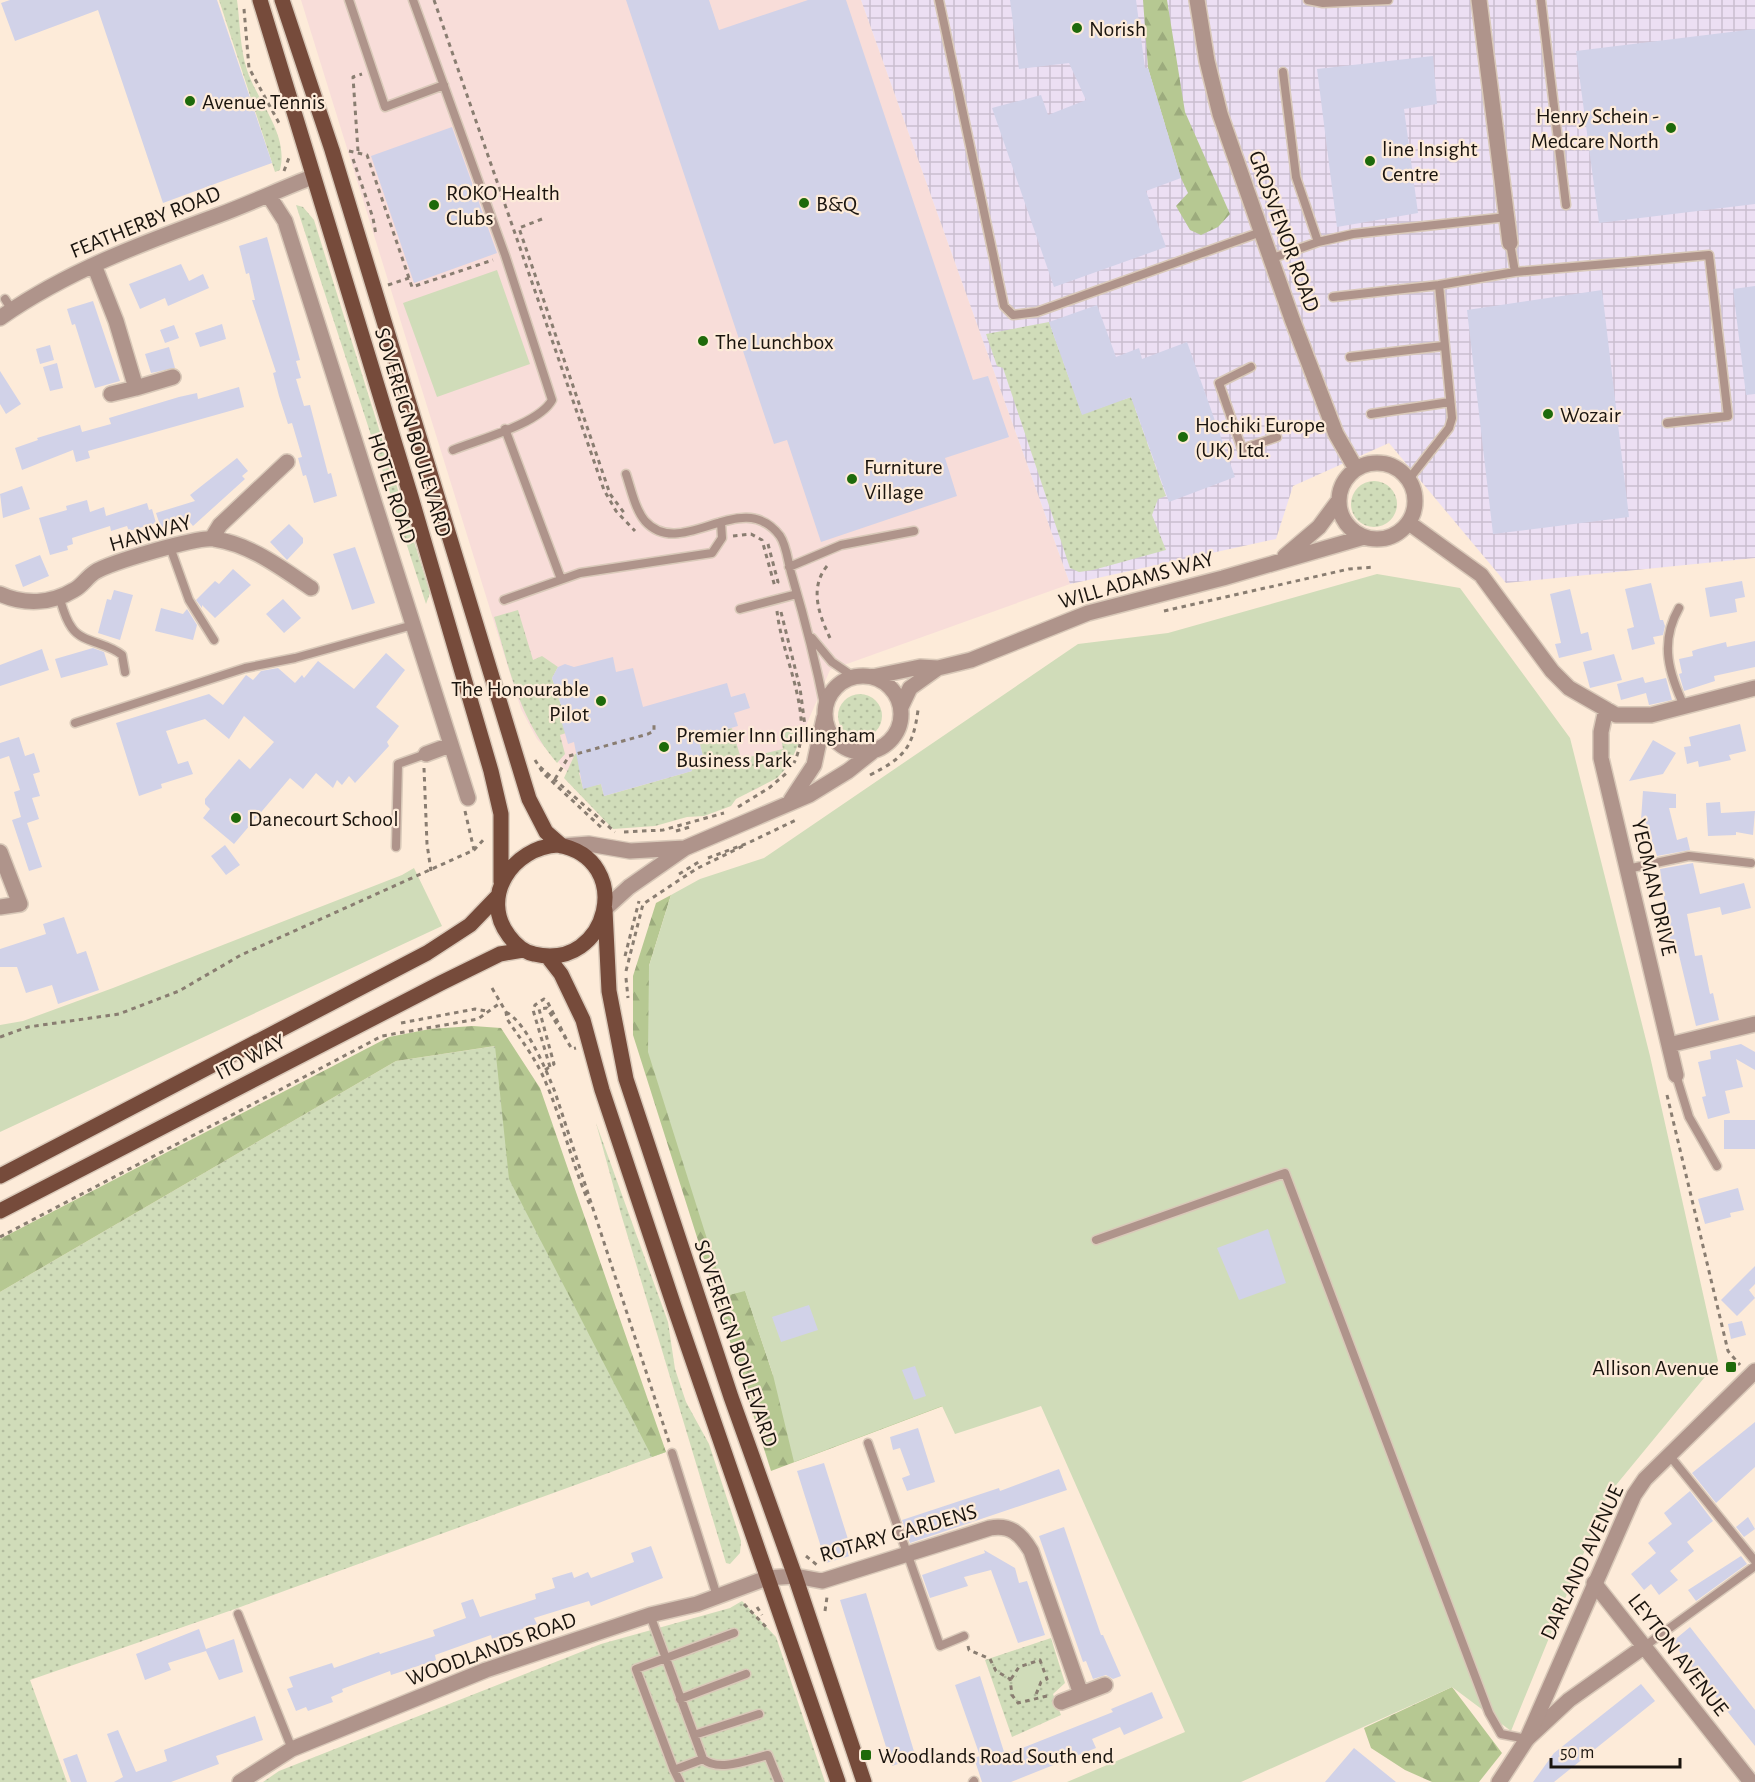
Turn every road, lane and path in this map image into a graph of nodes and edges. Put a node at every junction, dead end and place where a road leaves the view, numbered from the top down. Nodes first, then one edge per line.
1 (260, 0) edge
2 (282, 0) edge
3 (349, 0) edge
4 (413, 0) edge
5 (434, 0) edge
6 (939, 0) edge
7 (1197, 0) edge
8 (1308, 0) edge
9 (1388, 0) edge
10 (1479, 0) edge
11 (1541, 0) edge
12 (244, 2) dead end
13 (372, 71) junction
14 (1283, 72) dead end
15 (444, 85) junction
16 (283, 130) dead end
17 (288, 146) dead end
18 (349, 151) dead end
19 (358, 151) junction
20 (283, 172) dead end
21 (312, 177) junction
22 (269, 195) junction
23 (1566, 205) dead end
24 (1507, 217) junction
25 (542, 219) dead end
26 (517, 228) junction
27 (1261, 232) junction
28 (1317, 242) junction
29 (1510, 243) joint
30 (1270, 259) junction
31 (488, 261) dead end
32 (94, 265) junction
33 (1515, 272) junction
34 (409, 278) junction
35 (1439, 285) junction
36 (385, 286) dead end
37 (1333, 297) dead end
38 (5, 309) edge
39 (1443, 346) junction
40 (1350, 357) dead end
41 (1251, 367) dead end
42 (173, 377) dead end
43 (136, 388) junction
44 (111, 394) dead end
45 (1450, 402) junction
46 (1371, 414) dead end
47 (1667, 423) dead end
48 (505, 429) junction
49 (1277, 437) dead end
50 (453, 450) dead end
51 (287, 462) dead end
52 (1356, 469) junction
53 (626, 474) dead end
54 (1409, 479) junction
55 (1339, 500) junction
56 (722, 522) junction
57 (1409, 523) junction
58 (741, 529) dead end
59 (735, 530) dead end
60 (914, 531) dead end
61 (640, 532) dead end
62 (1364, 537) junction
63 (212, 538) junction
64 (170, 547) junction
65 (1280, 560) junction
66 (831, 562) dead end
67 (789, 567) junction
68 (1375, 567) dead end
69 (561, 579) junction
70 (311, 588) dead end
71 (776, 588) junction
72 (0, 594) edge
73 (797, 594) junction
74 (59, 596) junction
75 (504, 600) dead end
76 (777, 604) junction
77 (1679, 608) dead end
78 (740, 609) dead end
79 (1156, 613) dead end
80 (412, 625) junction
81 (810, 635) junction
82 (214, 640) dead end
83 (832, 662) junction
84 (938, 668) junction
85 (817, 670) junction
86 (125, 672) dead end
87 (795, 676) junction
88 (854, 677) junction
89 (872, 677) junction
90 (1755, 688) edge
91 (920, 703) dead end
92 (901, 707) junction
93 (1685, 708) junction
94 (1606, 709) junction
95 (825, 712) junction
96 (75, 723) dead end
97 (654, 725) dead end
98 (450, 745) junction
99 (872, 752) junction
100 (426, 754) junction
101 (866, 778) dead end
102 (555, 779) junction
103 (468, 798) joint
104 (791, 800) junction
105 (801, 817) dead end
106 (614, 837) dead end
107 (624, 837) dead end
108 (635, 837) dead end
109 (657, 837) dead end
110 (746, 844) junction
111 (562, 846) junction
112 (396, 847) dead end
113 (685, 848) junction
114 (0, 852) edge
115 (1751, 863) dead end
116 (1627, 869) junction
117 (431, 871) junction
118 (499, 890) junction
119 (0, 907) edge
120 (606, 909) junction
121 (524, 950) junction
122 (547, 956) junction
123 (492, 987) dead end
124 (624, 999) dead end
125 (500, 1003) junction
126 (629, 1009) dead end
127 (506, 1012) junction
128 (1755, 1024) edge
129 (0, 1036) edge
130 (1669, 1045) junction
131 (550, 1067) junction
132 (545, 1070) junction
133 (1676, 1075) junction
134 (1717, 1166) dead end
135 (0, 1176) edge
136 (0, 1211) edge
137 (596, 1218) junction
138 (0, 1237) edge
139 (1096, 1240) dead end
140 (1753, 1377) edge
141 (868, 1443) dead end
142 (672, 1453) joint
143 (1669, 1455) junction
144 (907, 1555) junction
145 (1755, 1561) edge
146 (1755, 1566) edge
147 (795, 1576) junction
148 (767, 1578) junction
149 (1594, 1582) junction
150 (717, 1596) junction
151 (827, 1598) dead end
152 (238, 1614) dead end
153 (650, 1615) junction
154 (825, 1621) dead end
155 (734, 1633) dead end
156 (964, 1636) joint
157 (1645, 1646) junction
158 (666, 1659) junction
159 (746, 1674) dead end
160 (1010, 1679) junction
161 (1105, 1685) dead end
162 (1080, 1694) junction
163 (1034, 1698) junction
164 (680, 1699) junction
165 (1061, 1702) joint
166 (759, 1714) dead end
167 (694, 1735) junction
168 (1527, 1739) junction
169 (292, 1749) junction
170 (703, 1759) junction
171 (674, 1770) junction
172 (240, 1782) edge
173 (680, 1782) edge
174 (779, 1782) edge
175 (838, 1782) edge
176 (864, 1782) edge
177 (1499, 1782) edge
178 (1751, 1782) edge

1 - 21 main road, SOVEREIGN BOULEVARD
2 - 111 main road, SOVEREIGN BOULEVARD
3 - 13 lane
4 - 15 lane
5 - 26 path
6 - 27 lane
7 - 27 street, GROSVENOR ROAD
8 - 9 lane
10 - 24 street
11 - 23 lane
12 - 16 path
13 - 15 lane
13 - 19 path
14 - 28 lane
15 - 48 lane
17 - 20 path
18 - 19 path
19 - 34 path
21 - 22 street, FEATHERBY ROAD
21 - 118 main road, SOVEREIGN BOULEVARD
22 - 32 street, FEATHERBY ROAD
22 - 80 street, HOTEL ROAD
24 - 28 lane
24 - 29 street
25 - 26 path
26 - 61 path
27 - 30 street, GROSVENOR ROAD
28 - 30 lane
29 - 33 lane
30 - 52 street, GROSVENOR ROAD
31 - 34 path
32 - 38 street, FEATHERBY ROAD
32 - 43 street
33 - 35 lane
33 - 47 lane
34 - 36 path
35 - 37 lane
35 - 39 lane
39 - 40 lane
39 - 45 lane
41 - 49 lane
42 - 43 street
43 - 44 street
45 - 46 lane
45 - 54 lane
48 - 50 lane
48 - 69 lane
51 - 63 street
52 - 54 street
52 - 55 street
53 - 56 lane
54 - 57 street
55 - 62 street
55 - 65 street, WILL ADAMS WAY
56 - 67 lane
56 - 69 lane
57 - 62 street
57 - 94 street
58 - 71 path
59 - 71 path
60 - 67 lane
62 - 65 street, WILL ADAMS WAY
63 - 64 street, HANWAY
63 - 70 street, HANWAY
64 - 74 street, HANWAY
64 - 82 lane
65 - 84 street, WILL ADAMS WAY
66 - 83 path
67 - 73 lane
68 - 79 path
69 - 75 lane
71 - 76 path
72 - 74 street, HANWAY
73 - 76 lane
73 - 81 lane
74 - 86 lane
76 - 78 lane
76 - 87 path
77 - 93 lane
80 - 96 lane
80 - 98 street, HOTEL ROAD
81 - 83 lane
81 - 85 lane
83 - 88 lane
84 - 89 street, WILL ADAMS WAY
84 - 92 street, WILL ADAMS WAY
85 - 87 path
85 - 95 lane
87 - 87 path
88 - 89 street
88 - 95 street
89 - 92 street
90 - 93 street
91 - 101 path
92 - 99 street
93 - 94 street
94 - 116 street, YEOMAN DRIVE
95 - 99 street
95 - 104 street
97 - 102 path
98 - 100 street
98 - 103 street, HOTEL ROAD
99 - 104 street
100 - 112 lane
100 - 117 path
102 - 106 path
102 - 109 path
103 - 117 path
104 - 113 street
105 - 110 path
107 - 108 path
110 - 124 path
110 - 126 path
111 - 113 street
111 - 118 main road
111 - 120 main road
113 - 120 street
114 - 119 street
115 - 116 lane
116 - 130 street, YEOMAN DRIVE
117 - 129 path
118 - 121 main road
118 - 135 main road, ITO WAY
120 - 122 main road
120 - 147 main road, SOVEREIGN BOULEVARD
121 - 122 main road
121 - 136 main road, ITO WAY
122 - 148 main road
123 - 125 path
125 - 127 path
125 - 138 path
127 - 132 path
127 - 137 path
128 - 130 street
130 - 133 street, YEOMAN DRIVE
131 - 131 path
131 - 132 path
132 - 137 path
133 - 134 lane
133 - 140 path
137 - 142 path
139 - 168 lane
140 - 143 street, DARLAND AVENUE
141 - 144 lane
142 - 150 lane
143 - 145 lane
143 - 149 street, DARLAND AVENUE
144 - 147 street, ROTARY GARDENS
144 - 156 lane
144 - 162 street, ROTARY GARDENS
146 - 157 lane
147 - 148 street, ROTARY GARDENS
147 - 176 main road, SOVEREIGN BOULEVARD
148 - 150 street, WOODLANDS ROAD
148 - 175 main road
149 - 157 street, LEYTON AVENUE
149 - 168 street, DARLAND AVENUE
150 - 153 street, WOODLANDS ROAD
151 - 154 path
152 - 169 lane
153 - 158 lane
153 - 169 street, WOODLANDS ROAD
155 - 158 lane
156 - 160 path
157 - 168 street, DARLAND AVENUE
157 - 178 street, LEYTON AVENUE
158 - 164 lane
158 - 171 lane
159 - 164 lane
160 - 163 path
160 - 163 path
161 - 162 street
162 - 165 street
163 - 165 path
164 - 167 lane
166 - 167 lane
167 - 170 lane
168 - 177 street, DARLAND AVENUE
169 - 172 street, WOODLANDS ROAD
170 - 171 lane
170 - 174 lane
171 - 173 lane

